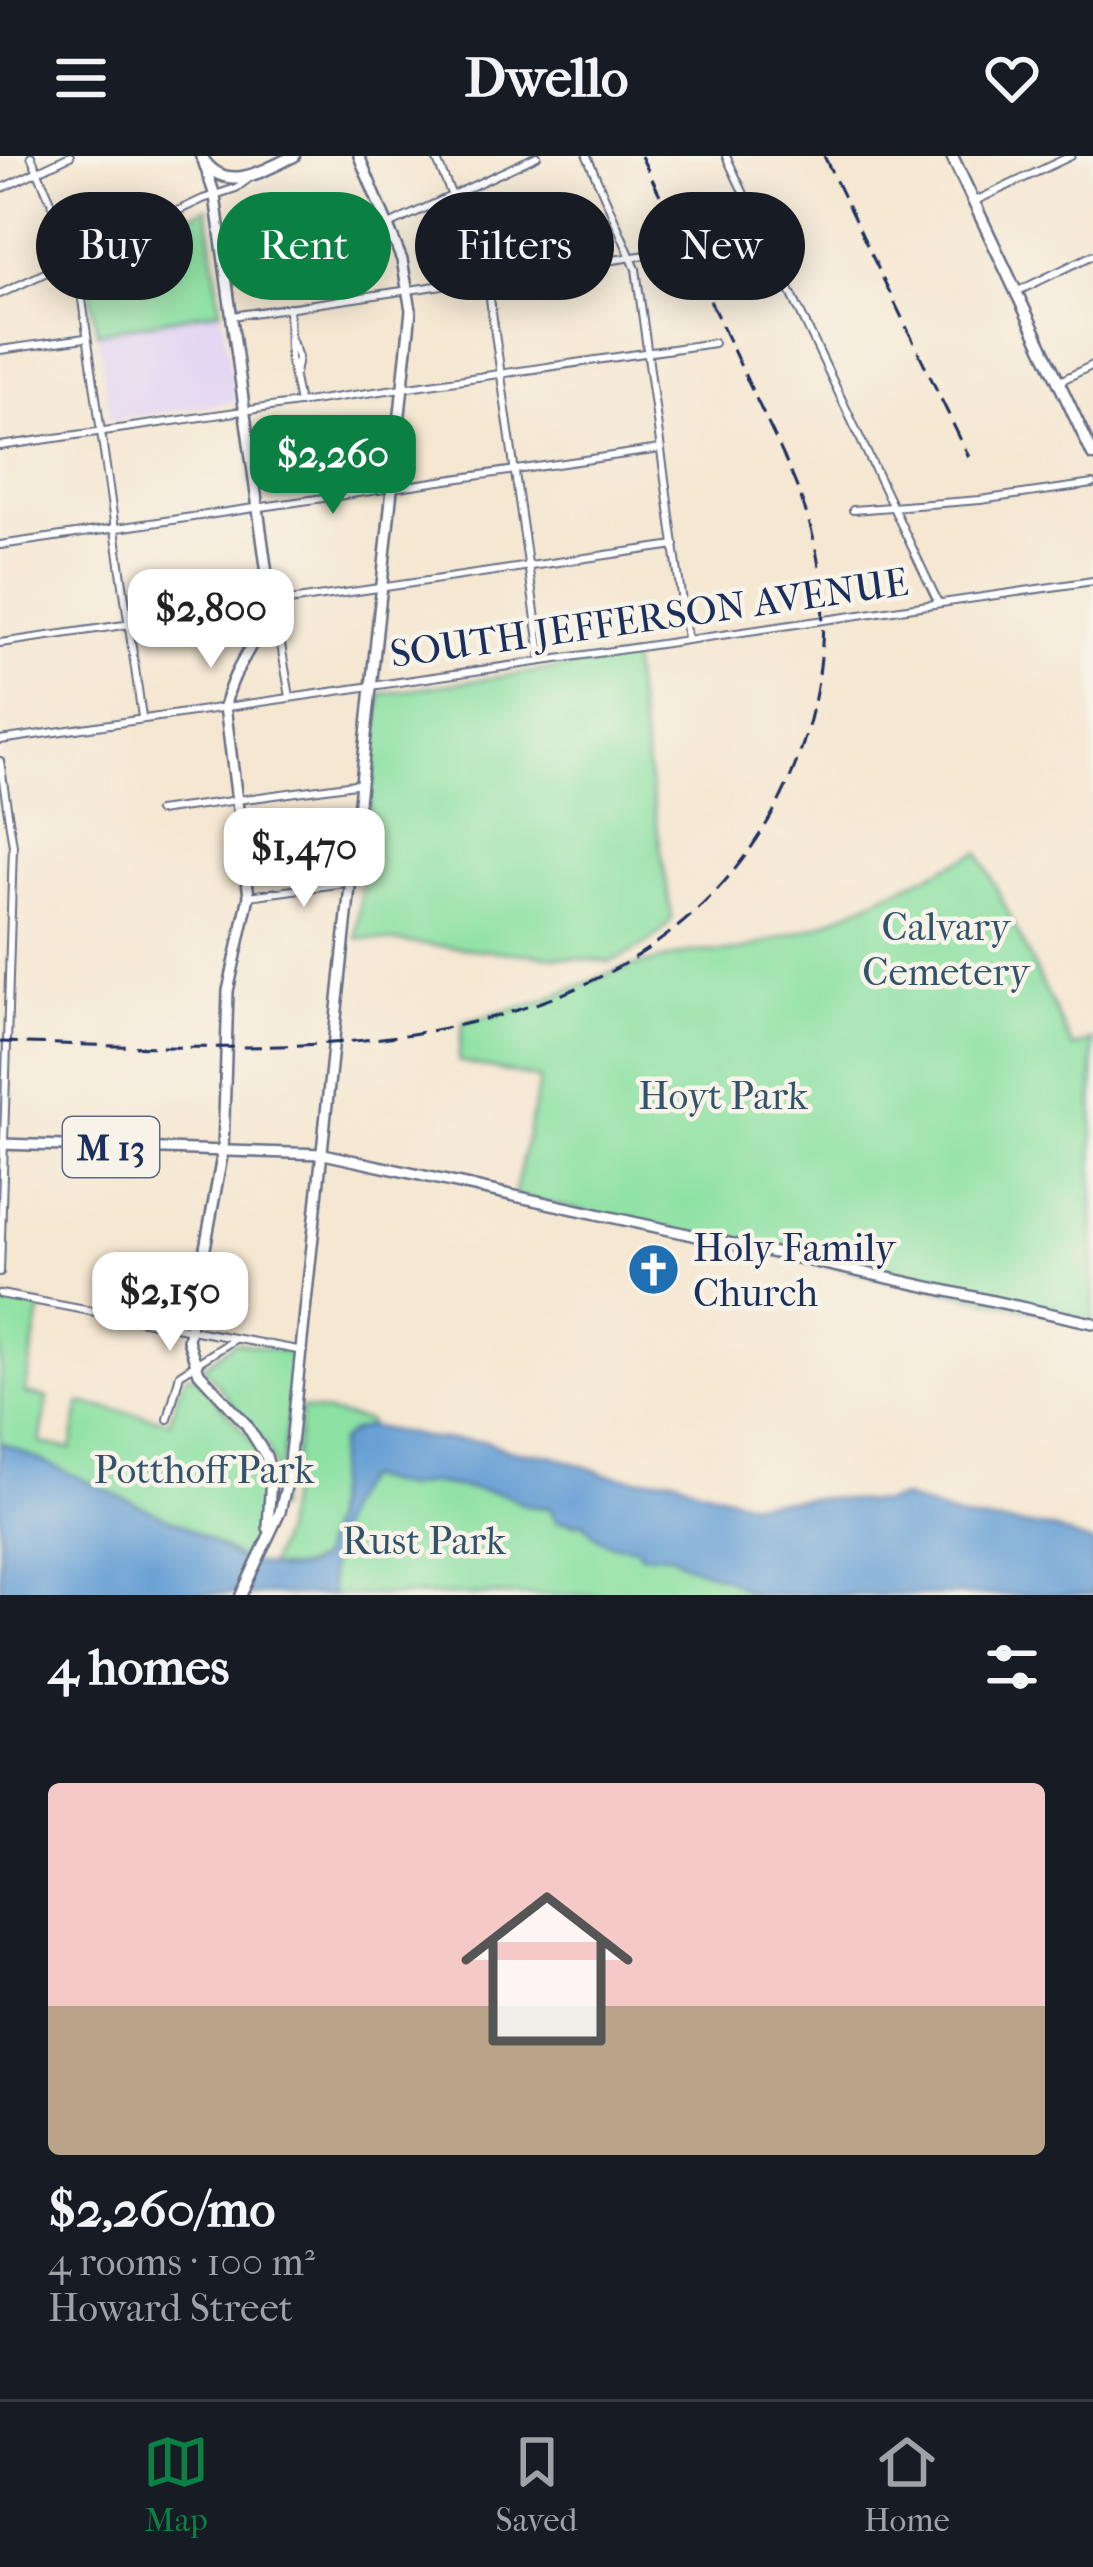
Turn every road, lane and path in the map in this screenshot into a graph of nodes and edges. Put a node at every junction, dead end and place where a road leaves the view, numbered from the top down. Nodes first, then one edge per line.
1 (31, 156) edge
2 (70, 156) edge
3 (294, 156) edge
4 (359, 156) edge
5 (435, 156) edge
6 (537, 156) edge
7 (587, 156) edge
8 (726, 156) edge
9 (952, 156) edge
10 (1071, 156) edge
11 (202, 159) edge
12 (38, 171) junction
13 (250, 177) junction
14 (0, 188) edge
15 (47, 192) edge
16 (374, 192) edge
17 (450, 192) edge
18 (460, 192) edge
19 (215, 196) junction
20 (974, 202) junction
21 (193, 206) edge
22 (391, 234) edge
23 (1093, 255) edge
24 (638, 257) edge
25 (632, 258) junction
26 (614, 260) edge
27 (36, 277) edge
28 (415, 289) edge
29 (410, 290) junction
30 (1016, 292) junction
31 (0, 294) edge
32 (82, 300) edge
33 (490, 300) edge
34 (289, 307) junction
35 (232, 316) junction
36 (87, 338) junction
37 (714, 343) dead end
38 (0, 350) edge
39 (647, 353) junction
40 (1093, 365) edge
41 (502, 374) junction
42 (1058, 382) junction
43 (402, 389) junction
44 (299, 403) junction
45 (246, 411) junction
46 (101, 432) junction
47 (0, 446) edge
48 (660, 449) junction
49 (1093, 455) edge
50 (514, 470) junction
51 (1093, 484) edge
52 (391, 487) junction
53 (892, 504) junction
54 (259, 506) junction
55 (854, 510) dead end
56 (114, 528) junction
57 (0, 545) edge
58 (675, 545) junction
59 (527, 565) junction
60 (1093, 580) edge
61 (381, 587) junction
62 (938, 602) junction
63 (271, 603) junction
64 (267, 616) junction
65 (127, 623) junction
66 (687, 639) junction
67 (0, 643) edge
68 (542, 661) junction
69 (372, 685) junction
70 (290, 697) junction
71 (225, 706) junction
72 (142, 717) junction
73 (0, 740) edge
74 (0, 761) edge
75 (362, 783) junction
76 (237, 801) junction
77 (158, 811) dead end
78 (352, 882) junction
79 (249, 896) junction
80 (4, 1047) edge
81 (2, 1144) edge
82 (223, 1151) junction
83 (324, 1154) junction
84 (0, 1272) edge
85 (0, 1294) edge
86 (1093, 1323) edge
87 (189, 1328) junction
88 (238, 1337) junction
89 (303, 1351) junction
90 (194, 1364) junction
91 (168, 1419) dead end
92 (268, 1534) junction
93 (241, 1595) edge

1 - 12 street
2 - 12 street
3 - 13 highway
4 - 16 main road
5 - 17 street
6 - 18 street
7 - 25 street
8 - 53 street
9 - 20 highway
10 - 20 street
11 - 13 highway
11 - 19 main road
12 - 14 street
12 - 15 street
13 - 19 street
19 - 21 street
19 - 35 main road
20 - 30 highway
22 - 29 main road
23 - 30 street
24 - 25 street
25 - 26 street
25 - 39 street
27 - 31 street
28 - 29 street
29 - 34 street
29 - 43 main road
30 - 42 highway
32 - 36 street
33 - 41 street
34 - 35 street
34 - 44 street
35 - 45 main road
36 - 38 street
36 - 46 street
37 - 39 street
39 - 41 street
39 - 48 street
40 - 42 street
41 - 43 street
41 - 50 street
42 - 49 highway
43 - 44 street
43 - 52 main road
44 - 45 street
45 - 46 street
45 - 54 main road
46 - 47 street
46 - 56 street
48 - 50 street
48 - 58 street
50 - 52 street
50 - 59 street
51 - 53 street
52 - 54 street
52 - 61 main road
53 - 55 street
53 - 62 street
54 - 56 street
54 - 63 main road
56 - 57 street
56 - 65 street
58 - 59 street
58 - 66 street
59 - 61 street
59 - 68 street
60 - 62 street, SOUTH JEFFERSON AVENUE
61 - 63 street
61 - 69 main road
62 - 66 street, SOUTH JEFFERSON AVENUE
63 - 64 main road
63 - 65 street
64 - 70 street
64 - 71 main road
65 - 67 street
65 - 72 street
66 - 68 street, SOUTH JEFFERSON AVENUE
68 - 69 street, SOUTH JEFFERSON AVENUE
69 - 70 street, SOUTH JEFFERSON AVENUE
69 - 75 main road
70 - 71 street, SOUTH JEFFERSON AVENUE
71 - 72 street, SOUTH JEFFERSON AVENUE
71 - 76 main road
72 - 73 street, SOUTH JEFFERSON AVENUE
74 - 80 street
75 - 76 street
75 - 78 main road
76 - 77 street
76 - 79 main road
78 - 79 street
78 - 83 main road
79 - 82 main road
80 - 81 street
81 - 82 main road, M 13
81 - 84 street
82 - 83 main road, M 13
82 - 87 main road
83 - 86 main road, M 13
83 - 89 main road
85 - 87 street
87 - 88 street
87 - 90 main road
88 - 89 street
88 - 90 street
89 - 92 main road
90 - 91 street
90 - 92 main road
92 - 93 main road

